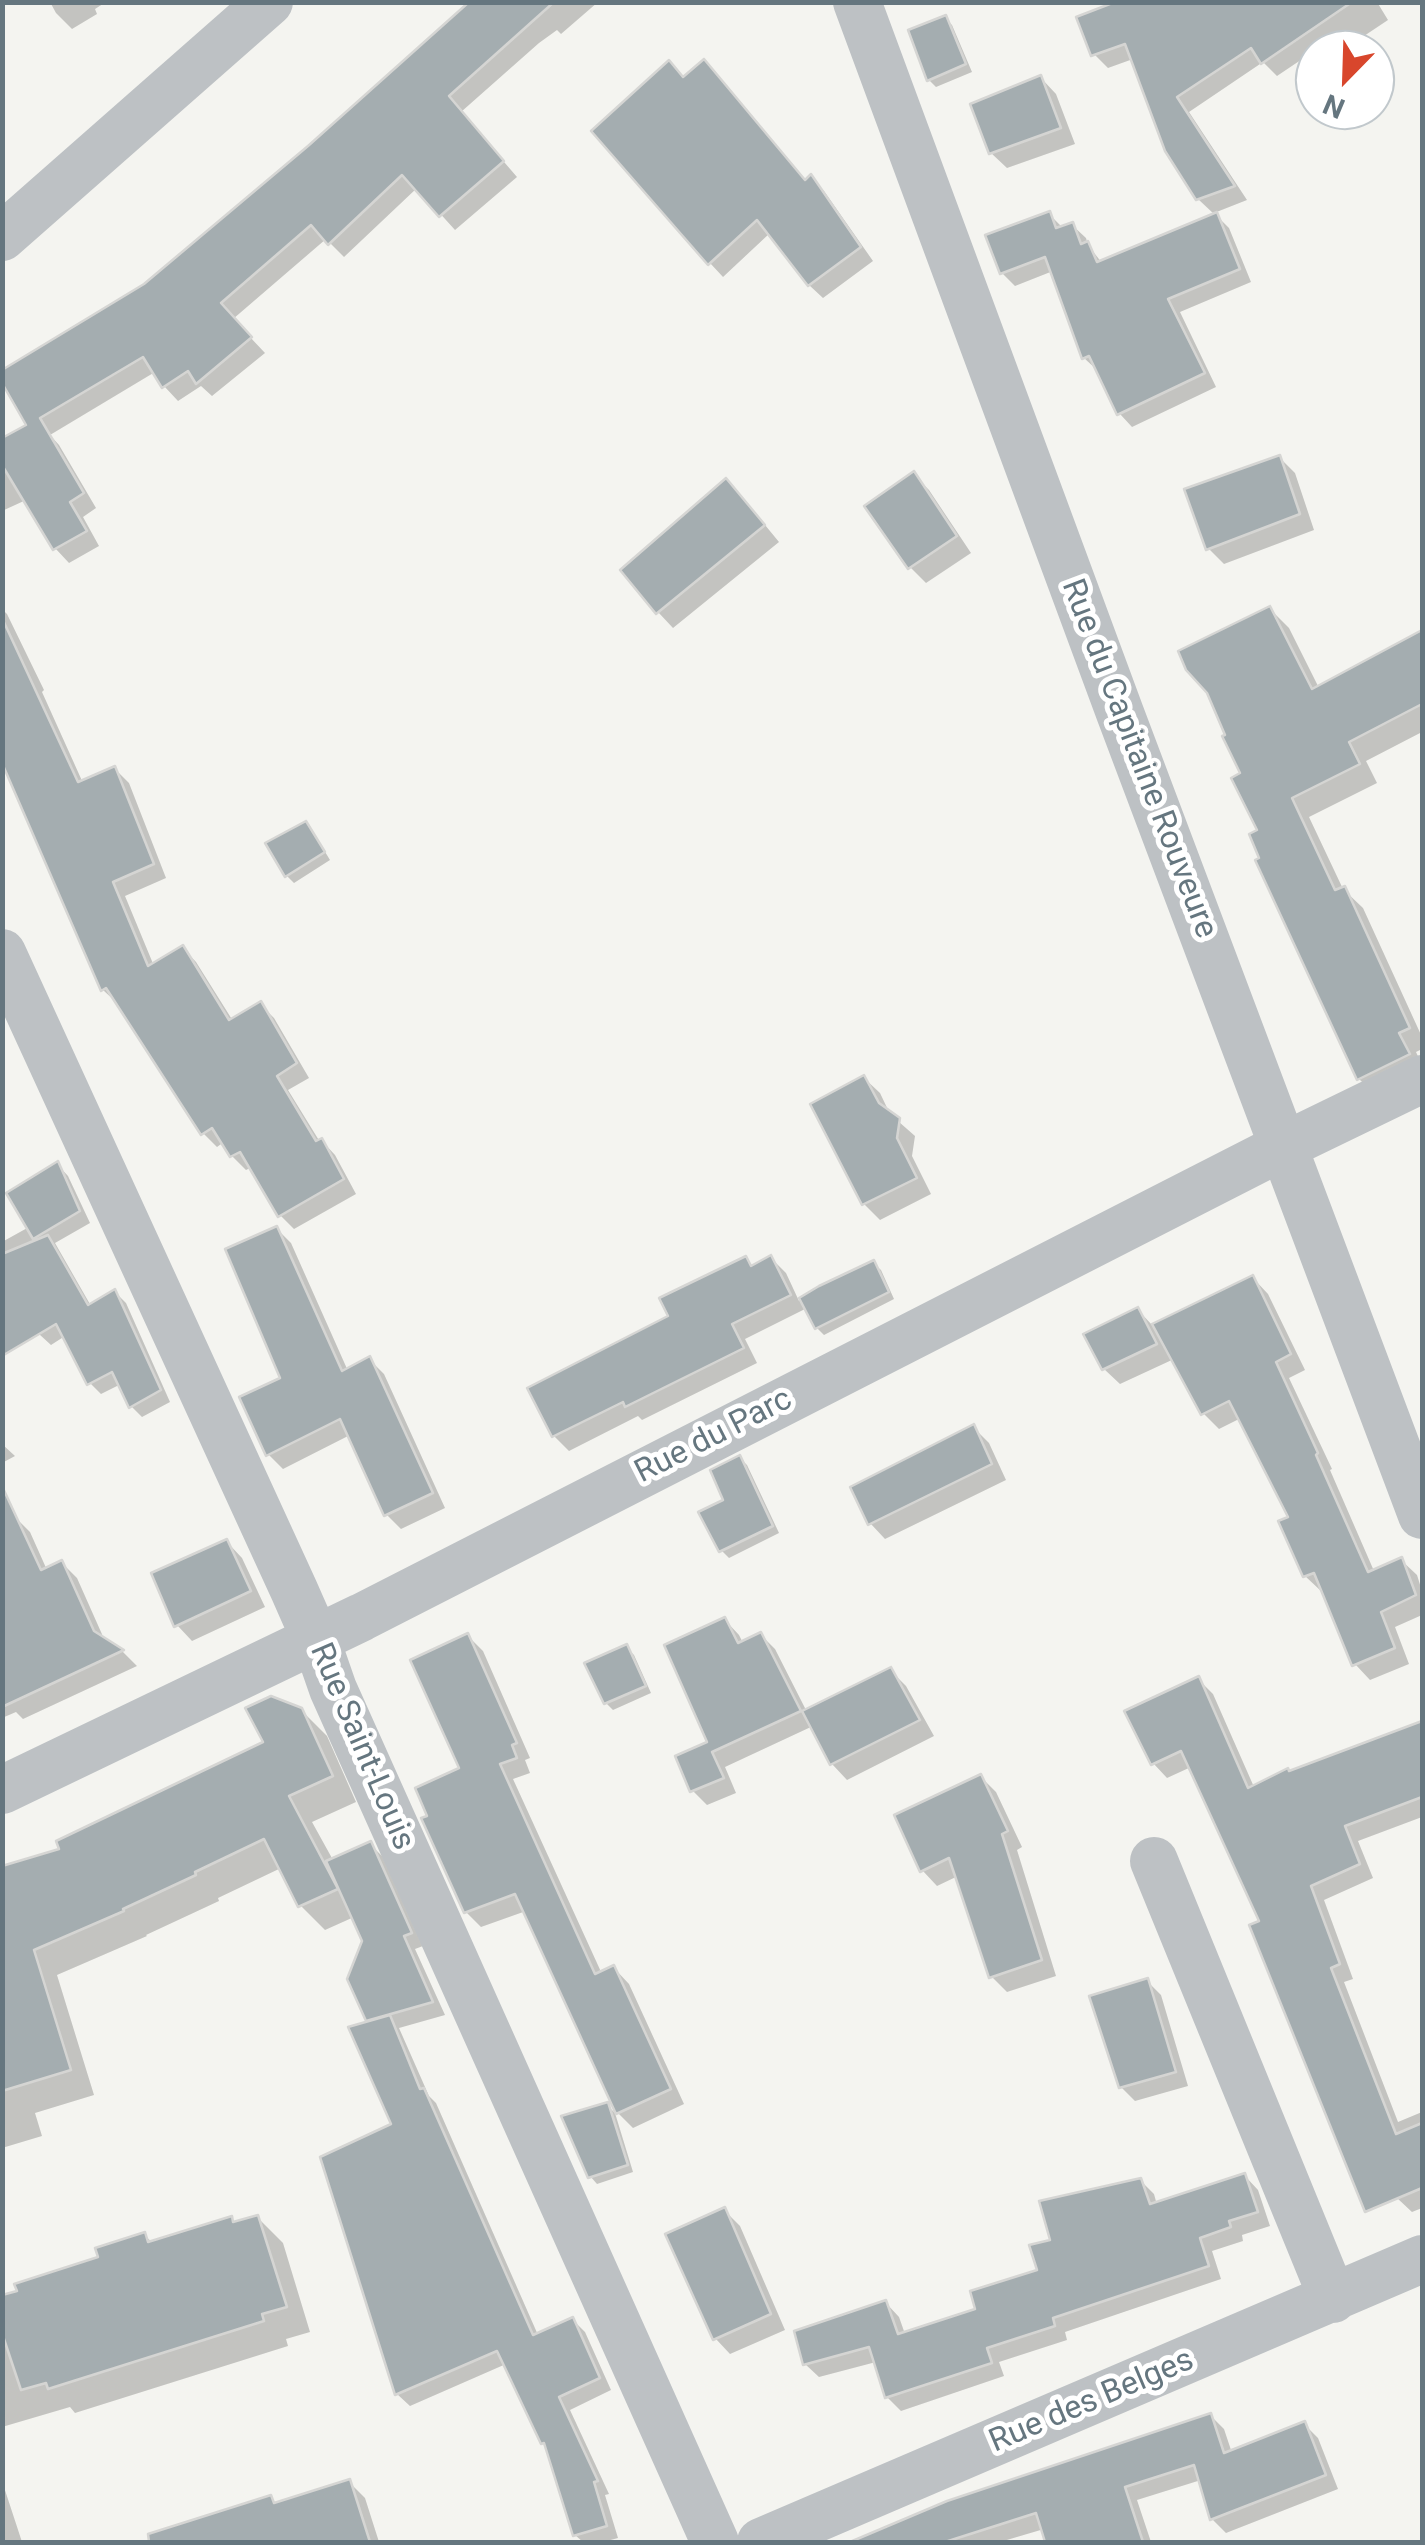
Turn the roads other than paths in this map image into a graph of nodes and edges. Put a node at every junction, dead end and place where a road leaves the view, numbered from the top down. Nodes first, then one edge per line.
1 (269, 2) edge
2 (857, 2) edge
3 (2, 237) edge
4 (2, 952) edge
5 (1422, 1080) edge
6 (1284, 1146) junction
7 (1422, 1514) edge
8 (316, 1640) junction
9 (2, 1790) edge
10 (1154, 1861) dead end
11 (1422, 2259) edge
12 (1333, 2300) junction
13 (716, 2542) edge
14 (761, 2542) edge

1 - 3 street
2 - 6 street, Rue du Capitaine Rouveure
4 - 8 street, Rue Saint-Louis
5 - 6 street, Rue du Parc
6 - 7 street, Rue du Capitaine Rouveure
6 - 8 street, Rue du Parc
8 - 9 street, Rue du Parc
8 - 13 street, Rue Saint-Louis
10 - 12 street
11 - 12 street, Rue des Belges
12 - 14 street, Rue des Belges

